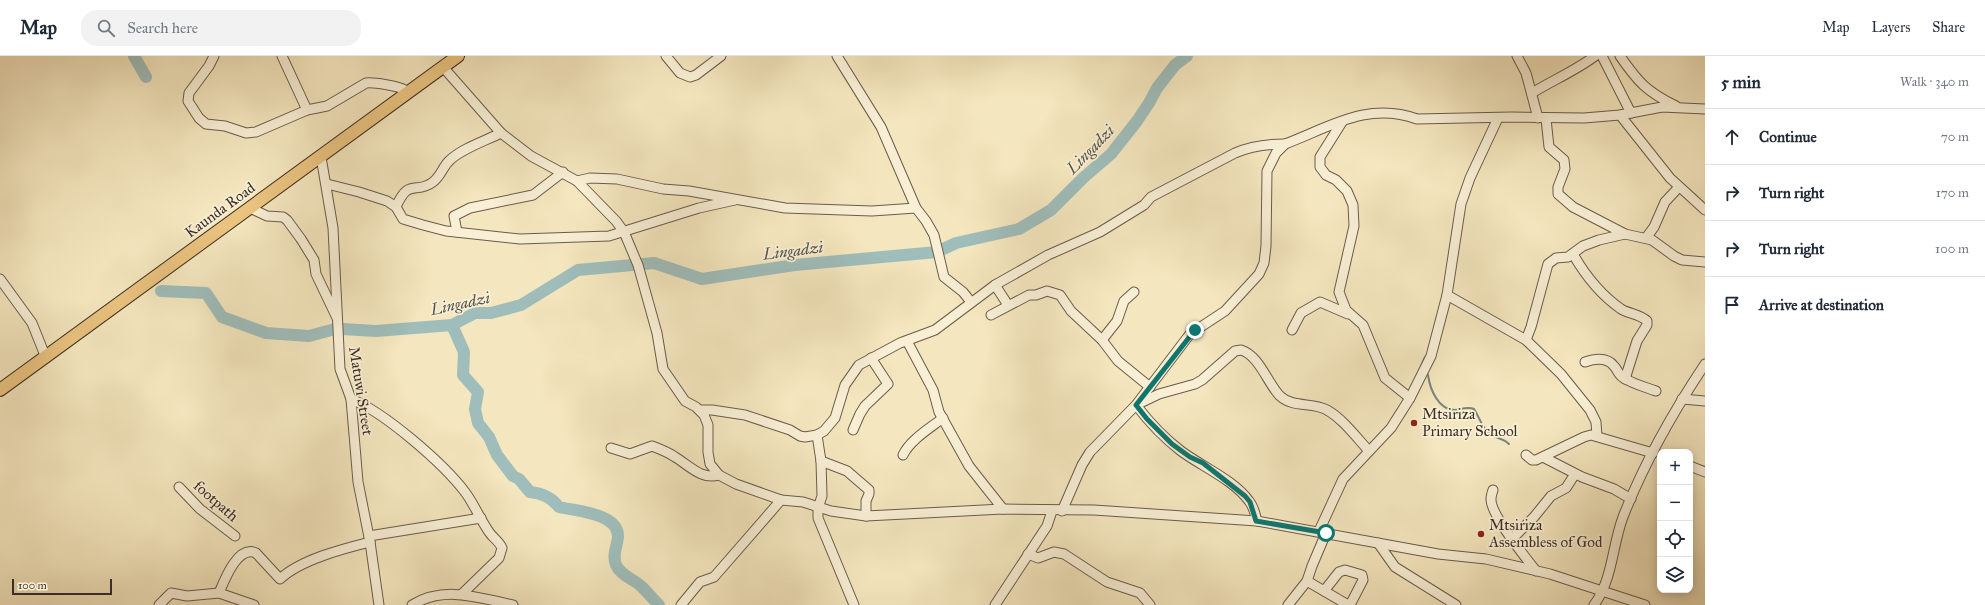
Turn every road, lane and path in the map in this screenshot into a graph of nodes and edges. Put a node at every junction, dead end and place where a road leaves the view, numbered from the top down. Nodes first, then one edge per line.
1 (214, 56) edge
2 (282, 56) edge
3 (458, 56) edge
4 (666, 56) edge
5 (721, 56) edge
6 (837, 56) edge
7 (1517, 56) edge
8 (1595, 56) edge
9 (1602, 56) edge
10 (1620, 56) edge
11 (443, 67) junction
12 (1532, 92) junction
13 (406, 94) junction
14 (1679, 107) junction
15 (1705, 108) edge
16 (307, 110) junction
17 (1631, 113) junction
18 (1620, 116) junction
19 (1498, 118) junction
20 (1542, 118) junction
21 (1344, 120) junction
22 (501, 132) junction
23 (1285, 144) junction
24 (321, 157) junction
25 (562, 172) junction
26 (577, 181) junction
27 (327, 184) junction
28 (1679, 187) junction
29 (735, 200) junction
30 (250, 208) junction
31 (396, 208) junction
32 (916, 208) junction
33 (1705, 210) edge
34 (457, 232) junction
35 (624, 232) junction
36 (1625, 234) junction
37 (1646, 238) junction
38 (1573, 254) junction
39 (1705, 262) edge
40 (0, 279) edge
41 (995, 285) junction
42 (1134, 292) dead end
43 (1447, 295) junction
44 (971, 302) junction
45 (1008, 305) junction
46 (991, 315) dead end
47 (1350, 315) junction
48 (338, 320) junction
49 (1292, 330) dead end
50 (1102, 340) junction
51 (1526, 340) junction
52 (907, 341) junction
53 (46, 358) junction
54 (870, 358) junction
55 (1585, 362) dead end
56 (1705, 364) edge
57 (1625, 379) junction
58 (1150, 388) junction
59 (0, 390) edge
60 (1656, 391) dead end
61 (1410, 398) junction
62 (351, 399) junction
63 (1682, 399) junction
64 (1705, 401) edge
65 (1136, 405) junction
66 (700, 410) junction
67 (943, 418) junction
68 (853, 430) dead end
69 (818, 435) junction
70 (1598, 436) junction
71 (611, 448) dead end
72 (1369, 451) junction
73 (903, 455) dead end
74 (1526, 456) dead end
75 (1543, 457) junction
76 (1654, 457) edge
77 (821, 461) junction
78 (1693, 467) edge
79 (1705, 472) edge
80 (1575, 474) junction
81 (719, 475) junction
82 (179, 487) dead end
83 (1493, 490) dead end
84 (1631, 499) junction
85 (782, 500) junction
86 (818, 508) junction
87 (1003, 510) junction
88 (1052, 511) junction
89 (1062, 511) junction
90 (866, 516) junction
91 (481, 518) junction
92 (1256, 521) junction
93 (1323, 532) junction
94 (235, 536) dead end
95 (369, 539) junction
96 (1512, 539) junction
97 (1378, 543) junction
98 (1028, 554) junction
99 (1536, 571) junction
100 (1307, 581) junction
101 (1324, 591) junction
102 (1603, 592) junction
103 (219, 593) junction
104 (462, 594) junction
105 (159, 605) edge
106 (254, 605) edge
107 (378, 605) edge
108 (412, 605) edge
109 (513, 605) edge
110 (681, 605) edge
111 (854, 605) edge
112 (995, 605) edge
113 (1150, 605) edge
114 (1288, 605) edge
115 (1349, 605) edge
116 (1456, 605) edge
117 (1594, 605) edge
118 (1645, 605) edge

1 - 16 street
2 - 16 street
3 - 11 main road, Kaunda Road
4 - 5 street
6 - 32 street
7 - 12 street
8 - 12 street
9 - 17 street
10 - 14 street
11 - 13 main road, Kaunda Road
11 - 22 street
12 - 20 street
13 - 16 street
13 - 24 main road, Kaunda Road
14 - 15 street
14 - 17 street
17 - 18 street
18 - 20 street
18 - 28 street
19 - 20 street
19 - 21 street
19 - 43 street
20 - 36 street
21 - 23 street
21 - 47 street
22 - 25 street
22 - 31 street
23 - 41 street
23 - 58 street
24 - 27 street, Matuwi Street
24 - 30 main road, Kaunda Road
25 - 26 street
25 - 34 street
26 - 29 street
26 - 35 street
27 - 31 street
27 - 48 street, Matuwi Street
28 - 33 street
28 - 37 street
29 - 32 street
29 - 35 street
30 - 48 street
30 - 53 main road, Kaunda Road
31 - 34 street
32 - 44 street
34 - 35 street
35 - 66 street
36 - 37 street
36 - 38 street
37 - 39 street
38 - 51 street
38 - 57 street
40 - 53 street
41 - 44 street
41 - 45 street
42 - 50 street
43 - 51 street
43 - 61 street
44 - 52 street
45 - 46 street
45 - 50 street
47 - 49 street
47 - 61 street
48 - 62 street, Matuwi Street
50 - 58 street
51 - 70 street
52 - 54 street
52 - 67 street
53 - 59 main road, Kaunda Road
54 - 68 street
54 - 69 street
55 - 57 street
56 - 63 street
57 - 60 street
58 - 65 street
61 - 72 street
62 - 91 street
62 - 95 street, Matuwi Street
63 - 64 street
63 - 76 street
65 - 72 street
65 - 89 street
65 - 92 street
66 - 69 street
66 - 81 street
67 - 73 street
67 - 87 street
69 - 77 street
70 - 75 street
70 - 76 street
71 - 81 street
72 - 93 street
74 - 75 street
75 - 80 street
76 - 84 street
77 - 86 street
77 - 90 street
78 - 79 street
80 - 84 street
80 - 96 street
81 - 85 street
82 - 94 street, footpath
83 - 96 street
84 - 102 street
85 - 86 street
85 - 110 street
86 - 90 street
86 - 111 street
87 - 88 street
87 - 90 street
88 - 89 street
88 - 98 street
89 - 92 street
91 - 95 street
91 - 104 street
92 - 93 street
93 - 97 street
93 - 100 street
95 - 103 street
95 - 107 street, Matuwi Street
96 - 99 street
97 - 99 street
97 - 116 street
98 - 112 street
98 - 113 street
99 - 102 street
100 - 101 street
100 - 114 street
101 - 115 street
101 - 115 street
102 - 117 street
102 - 118 street
103 - 105 street
103 - 106 street
104 - 108 street
104 - 109 street

